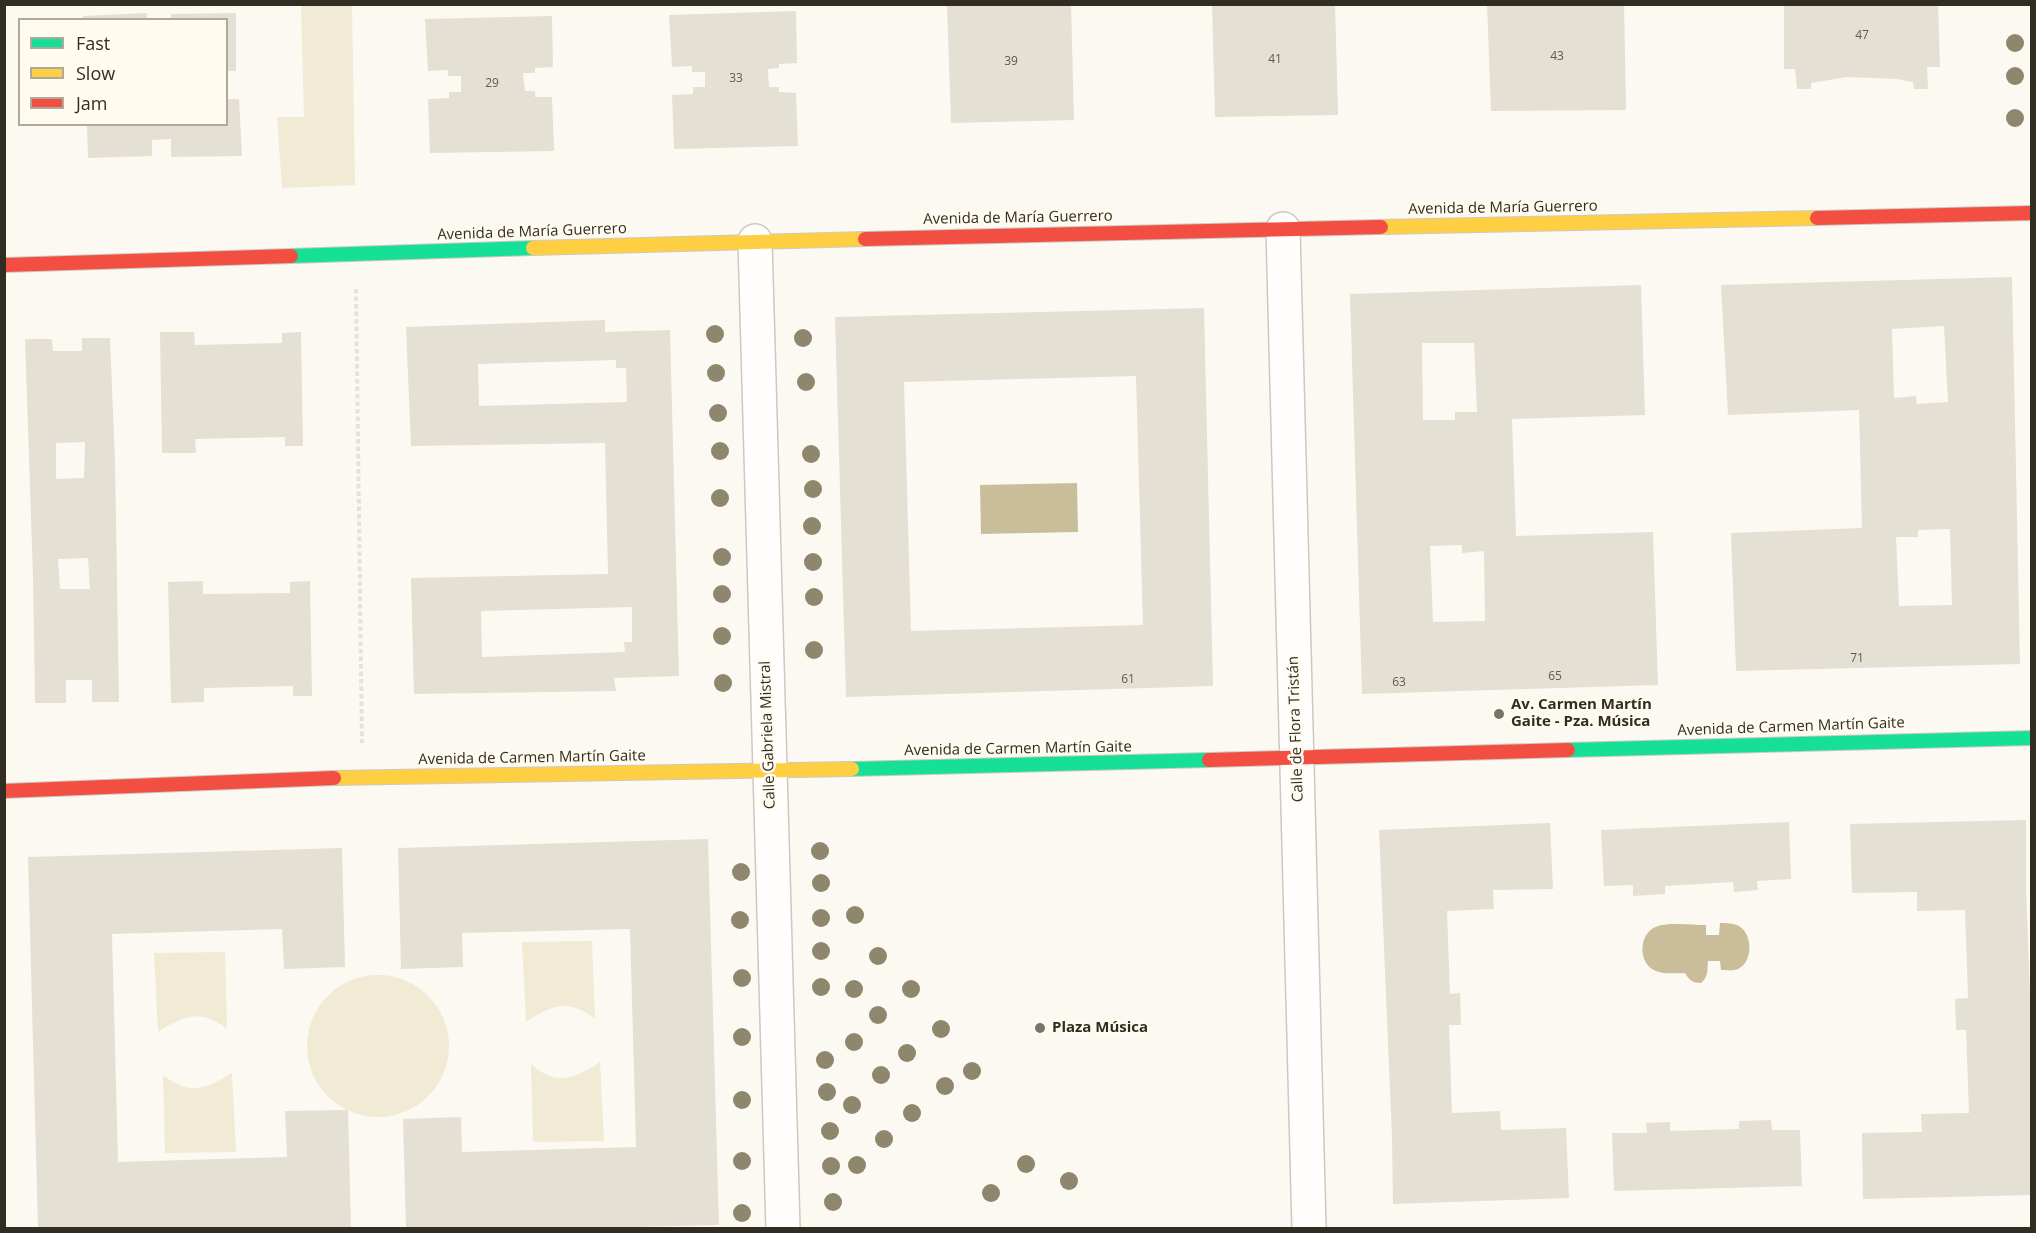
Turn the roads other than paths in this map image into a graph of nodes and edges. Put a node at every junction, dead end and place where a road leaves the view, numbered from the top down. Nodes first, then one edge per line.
1 (2031, 213) edge
2 (1283, 229) junction
3 (755, 241) junction
4 (4, 265) edge
5 (2031, 738) edge
6 (1297, 759) junction
7 (770, 771) junction
8 (4, 790) edge
9 (783, 1228) edge
10 (1309, 1228) edge

1 - 2 street, Avenida de María Guerrero
2 - 3 street, Avenida de María Guerrero
2 - 6 street, Calle de Flora Tristán
3 - 4 street, Avenida de María Guerrero
3 - 7 street, Calle Gabriela Mistral
5 - 6 street, Avenida de Carmen Martín Gaite
6 - 7 street, Avenida de Carmen Martín Gaite
6 - 10 street, Calle de Flora Tristán
7 - 8 street, Avenida de Carmen Martín Gaite
7 - 9 street, Calle Gabriela Mistral

